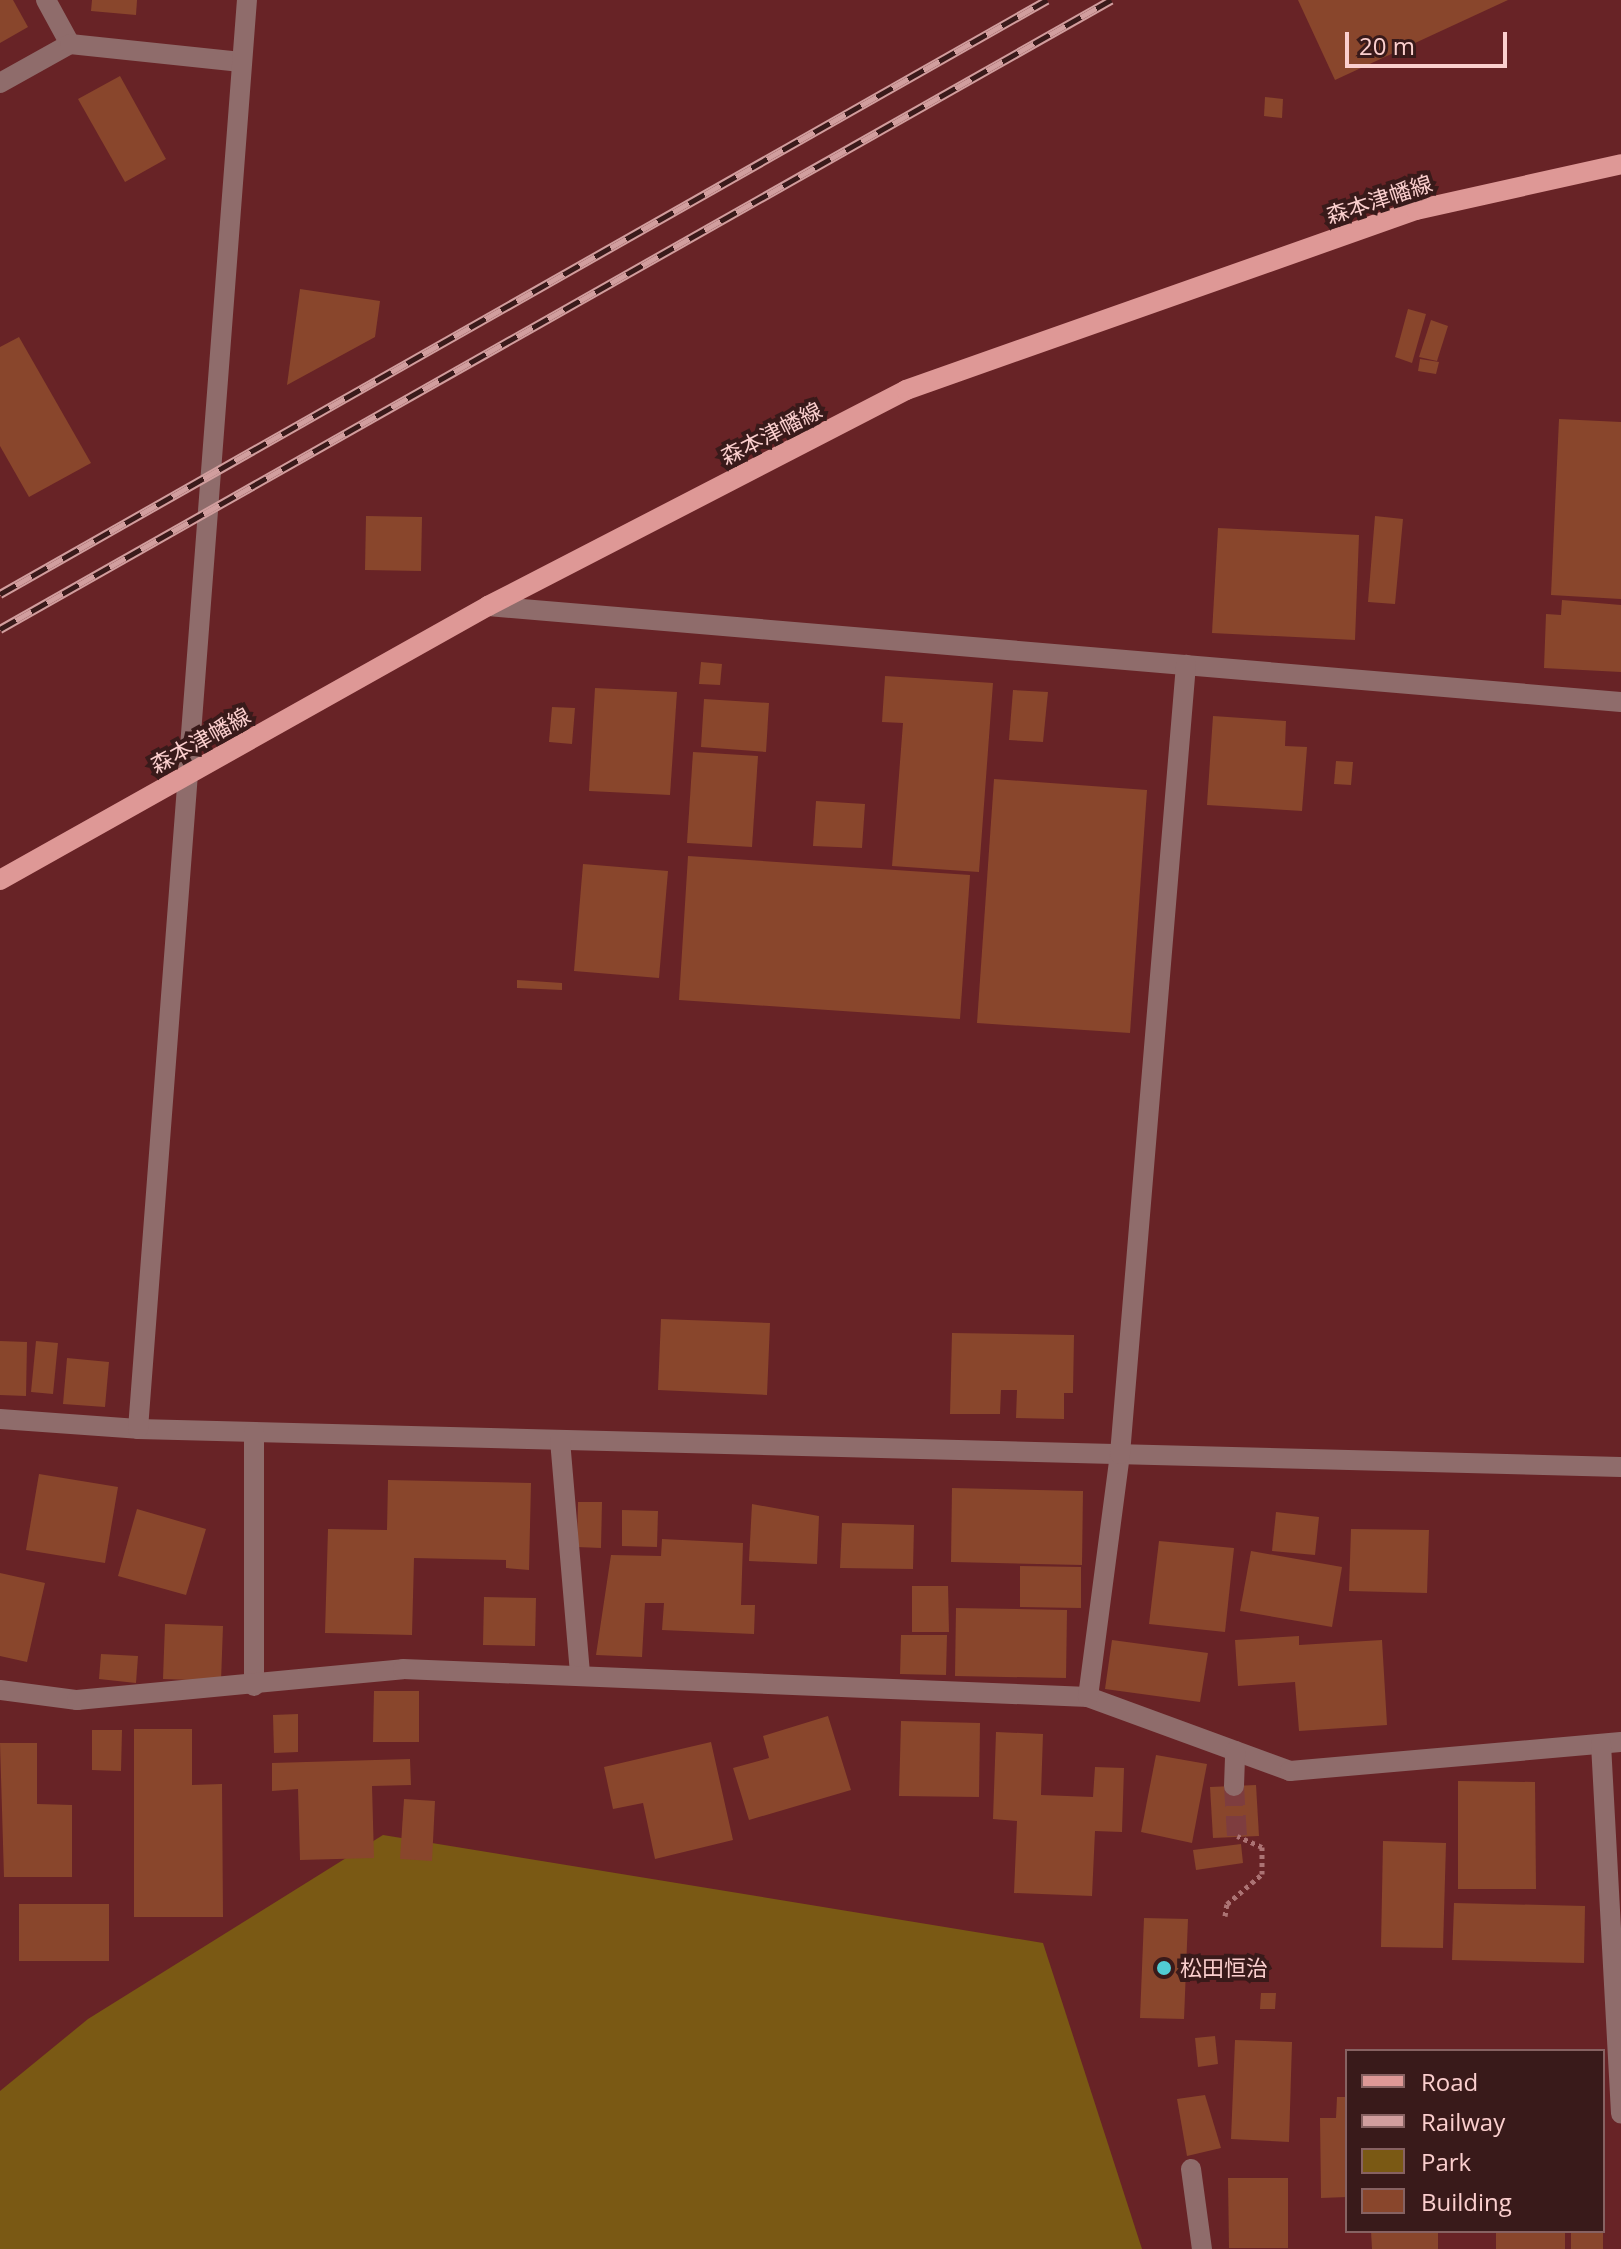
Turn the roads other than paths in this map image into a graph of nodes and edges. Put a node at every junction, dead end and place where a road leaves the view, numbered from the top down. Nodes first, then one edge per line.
1 (46, 0) edge
2 (247, 0) edge
3 (70, 44) junction
4 (241, 62) junction
5 (0, 83) edge
6 (1621, 164) edge
7 (488, 606) junction
8 (1186, 665) junction
9 (1621, 702) edge
10 (192, 772) junction
11 (0, 880) edge
12 (0, 1419) edge
13 (138, 1429) junction
14 (254, 1432) junction
15 (560, 1440) junction
16 (1120, 1454) junction
17 (1621, 1467) edge
18 (580, 1674) junction
19 (254, 1686) junction
20 (0, 1690) edge
21 (1088, 1697) junction
22 (1611, 1743) edge
23 (1235, 1751) junction
24 (1234, 1786) tunnel mouth
25 (1621, 2113) edge
26 (1191, 2169) dead end
27 (1202, 2249) edge

1 - 3 street
2 - 4 street
3 - 4 street
3 - 5 street
4 - 10 street
6 - 7 main road, 森本津幡線
7 - 8 street
7 - 10 main road, 森本津幡線
8 - 9 street
8 - 16 street
10 - 11 main road, 森本津幡線
10 - 13 street
12 - 13 street
13 - 14 street
14 - 15 street
14 - 19 street
15 - 16 street
15 - 18 street
16 - 17 street
16 - 21 street
18 - 19 street
18 - 21 street
19 - 20 street
21 - 23 street
22 - 23 street
22 - 25 street
23 - 24 street
26 - 27 street

